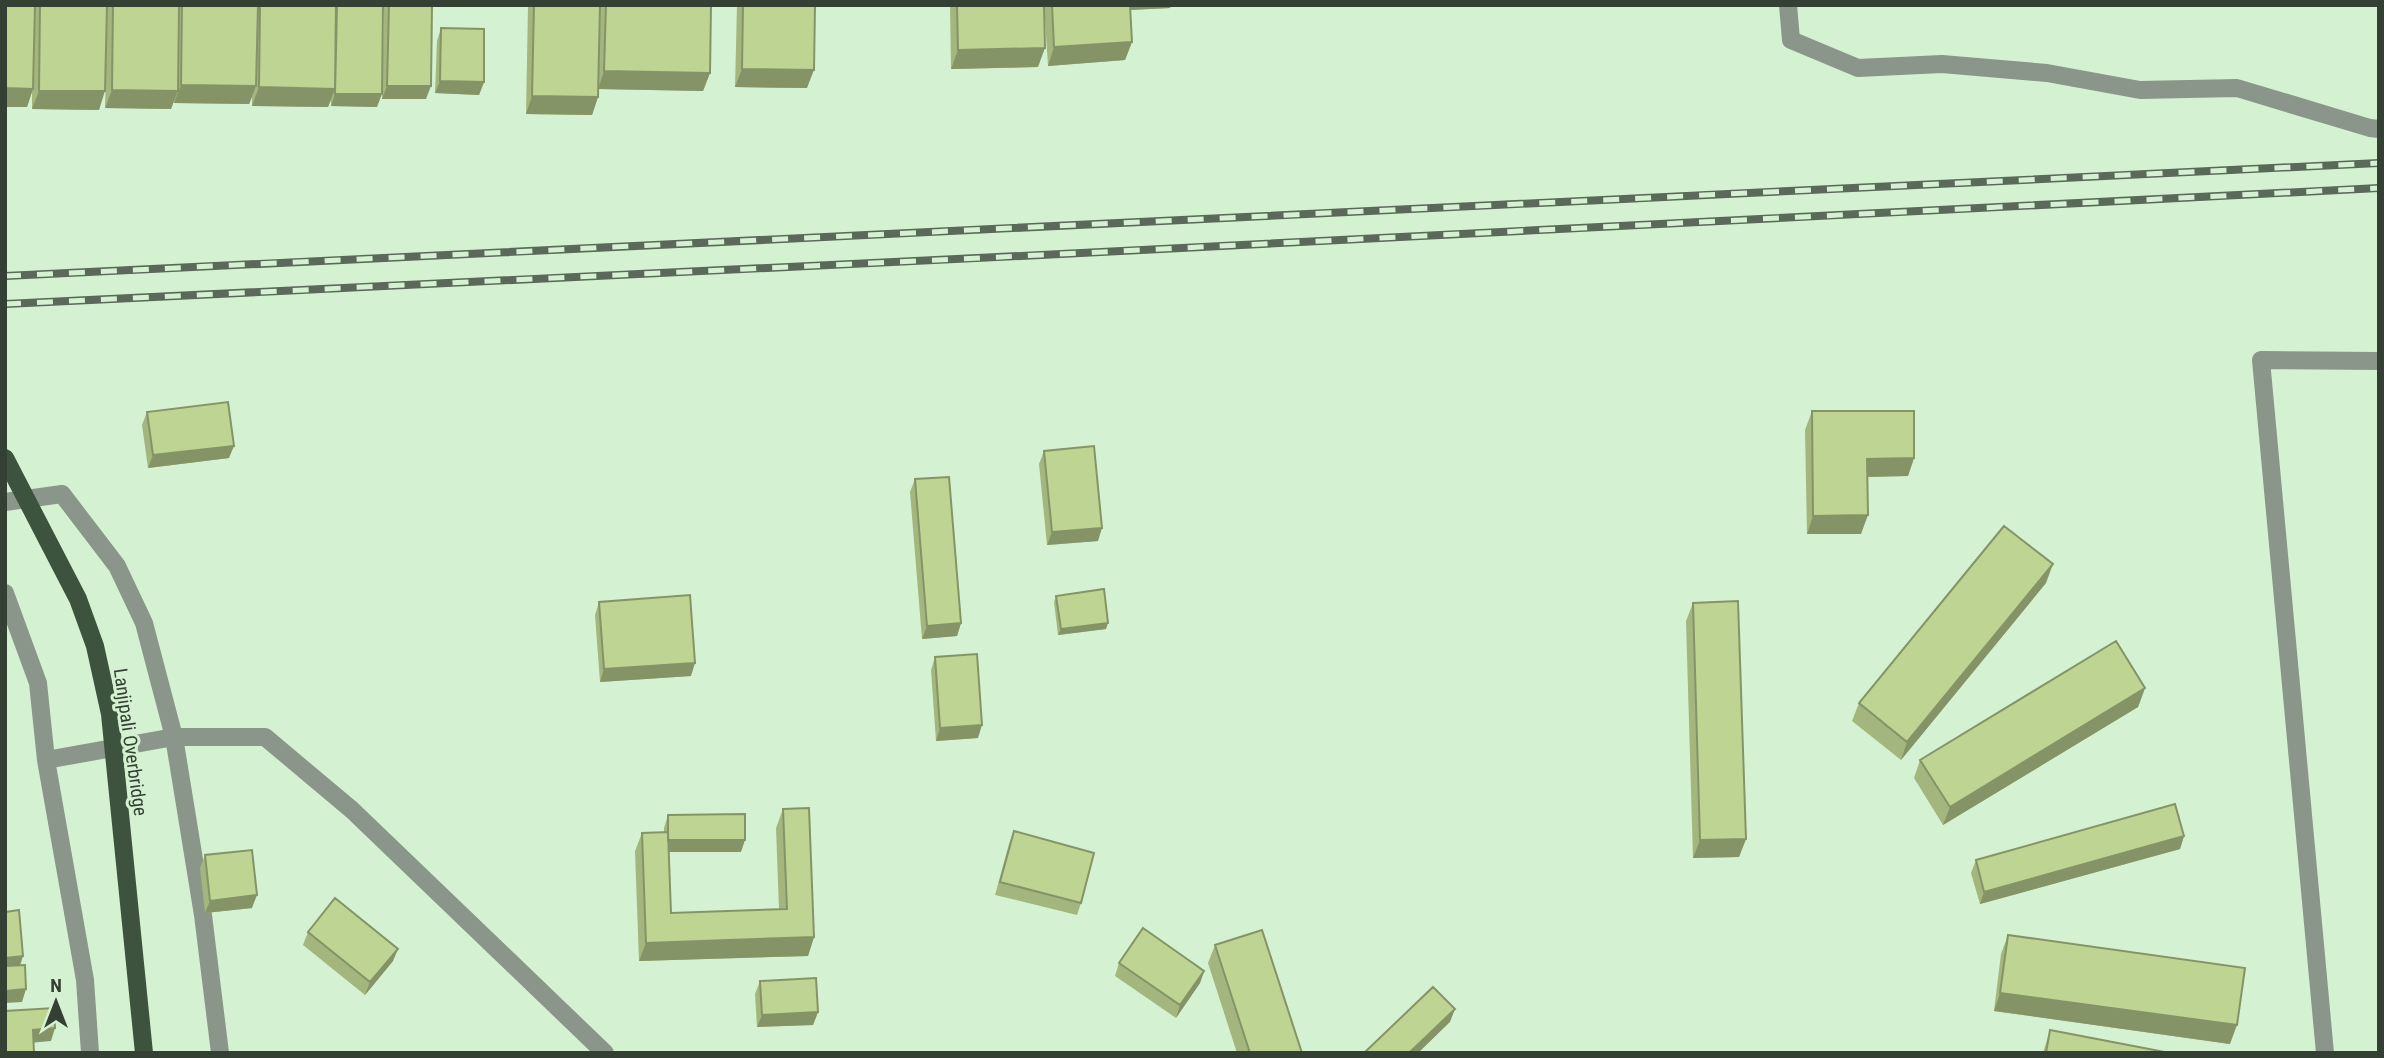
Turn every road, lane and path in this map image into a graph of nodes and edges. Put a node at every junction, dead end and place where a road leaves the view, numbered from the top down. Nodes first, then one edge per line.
1 (1788, 5) edge
2 (2379, 129) edge
3 (2379, 361) edge
4 (5, 458) edge
5 (5, 502) edge
6 (5, 593) edge
7 (174, 737) junction
8 (46, 760) junction
9 (90, 1053) edge
10 (144, 1053) edge
11 (220, 1053) edge
12 (605, 1053) edge
13 (2325, 1053) edge

1 - 2 street
3 - 13 street
4 - 10 main road, Lanjipali Overbridge, bridge
5 - 7 street
6 - 8 street
7 - 8 street
7 - 11 street
7 - 12 street
8 - 9 street

